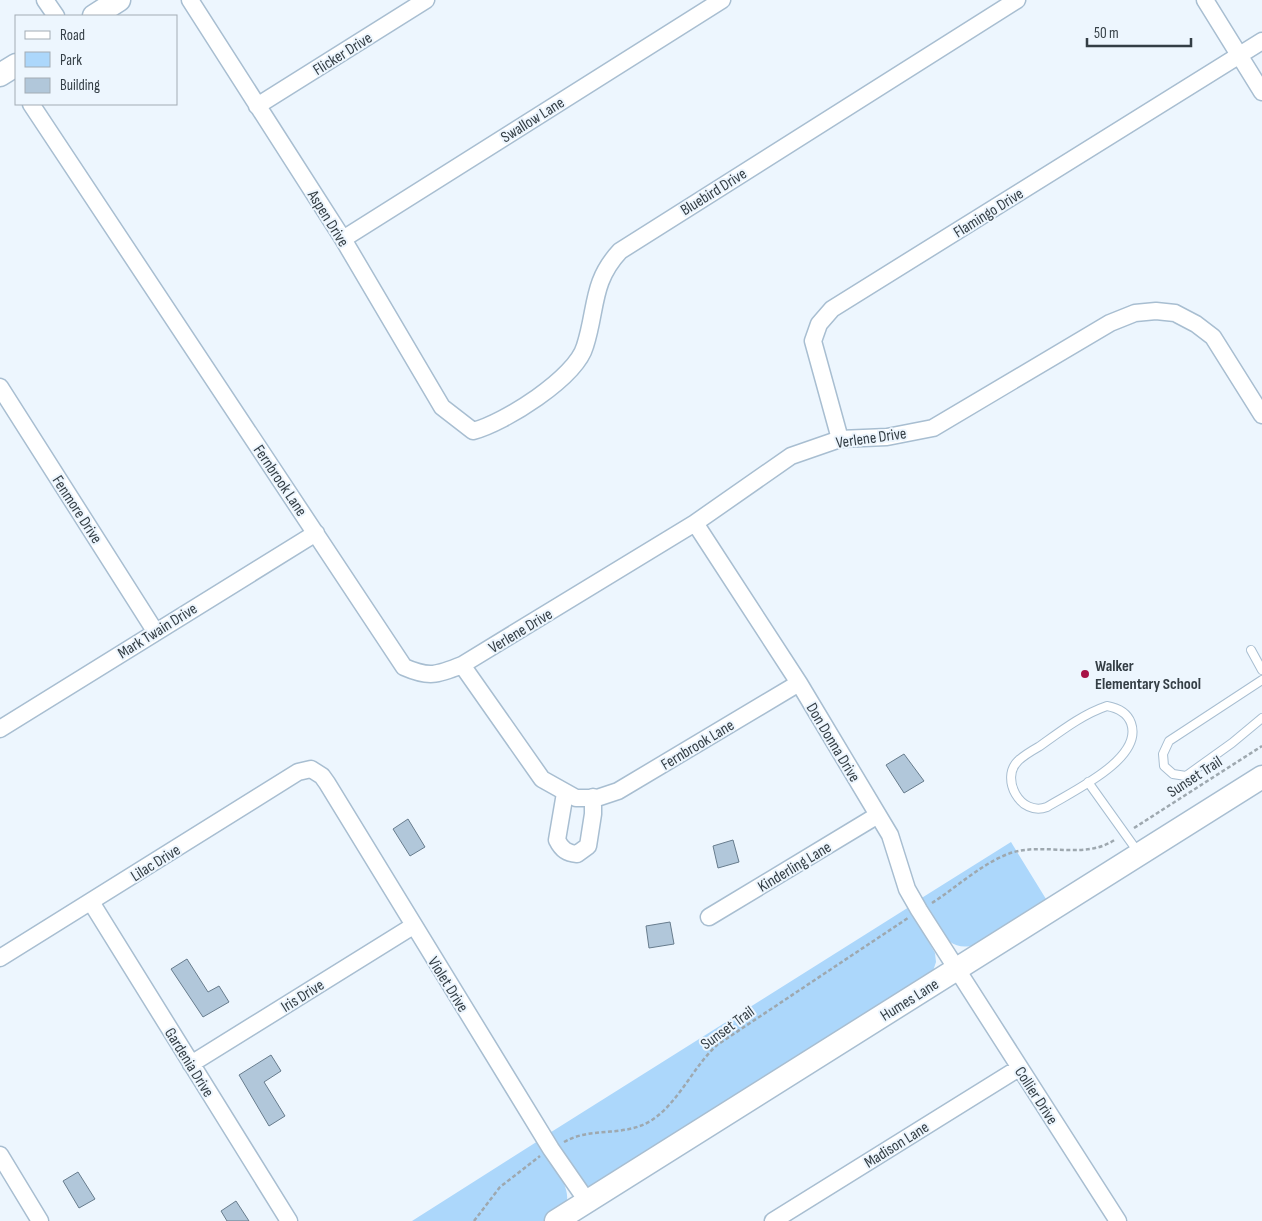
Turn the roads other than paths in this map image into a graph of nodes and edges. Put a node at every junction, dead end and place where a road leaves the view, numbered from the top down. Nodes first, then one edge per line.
1 (45, 0) edge
2 (120, 0) edge
3 (190, 0) edge
4 (426, 0) edge
5 (722, 0) edge
6 (1017, 0) edge
7 (1206, 0) edge
8 (55, 15) edge
9 (96, 15) edge
10 (1262, 42) edge
11 (1238, 56) junction
12 (1262, 92) edge
13 (32, 105) edge
14 (257, 106) junction
15 (342, 239) junction
16 (0, 387) edge
17 (1262, 415) edge
18 (473, 431) joint
19 (840, 439) junction
20 (694, 523) junction
21 (316, 533) junction
22 (155, 631) junction
23 (1251, 650) dead end
24 (462, 665) junction
25 (1262, 670) edge
26 (1262, 680) edge
27 (799, 683) junction
28 (1262, 718) edge
29 (0, 729) edge
30 (311, 769) joint
31 (1262, 777) edge
32 (1088, 782) junction
33 (565, 793) junction
34 (593, 798) junction
35 (878, 815) junction
36 (1140, 853) junction
37 (92, 902) junction
38 (709, 917) dead end
39 (413, 926) junction
40 (0, 958) edge
41 (956, 969) junction
42 (191, 1064) junction
43 (1019, 1068) junction
44 (0, 1155) edge
45 (587, 1201) junction
46 (40, 1221) edge
47 (289, 1221) edge
48 (556, 1221) edge
49 (773, 1221) edge
50 (1118, 1221) edge

1 - 8 street
2 - 9 street
3 - 14 street, Aspen Drive
4 - 14 street, Flicker Drive
5 - 15 street, Swallow Lane
6 - 18 street, Bluebird Drive
7 - 11 street
10 - 11 street, Flamingo Drive
11 - 12 street
11 - 19 street, Flamingo Drive
13 - 21 street, Fernbrook Lane
14 - 15 street, Aspen Drive
15 - 18 street, Aspen Drive
16 - 22 street, Fenmore Drive
17 - 19 street, Verlene Drive
19 - 20 street, Verlene Drive
20 - 24 street, Verlene Drive
20 - 27 street, Don Donna Drive
21 - 22 street, Mark Twain Drive
21 - 24 street, Fernbrook Lane
22 - 29 street, Mark Twain Drive
23 - 25 lane
24 - 33 street, Fernbrook Lane
26 - 28 lane
27 - 34 street, Fernbrook Lane
27 - 35 street, Don Donna Drive
30 - 37 street, Lilac Drive
30 - 39 street, Violet Drive
31 - 36 street, Humes Lane
32 - 32 lane
32 - 36 lane
33 - 34 street, Fernbrook Lane
33 - 34 street
35 - 38 street, Kinderling Lane
35 - 41 street, Don Donna Drive
36 - 41 street, Humes Lane
37 - 40 street, Lilac Drive
37 - 42 street, Gardenia Drive
39 - 42 street, Iris Drive
39 - 45 street, Violet Drive
41 - 43 street, Collier Drive
41 - 45 street, Humes Lane
42 - 47 street, Gardenia Drive
43 - 49 street, Madison Lane
43 - 50 street, Collier Drive
44 - 46 street
45 - 48 street, Humes Lane

